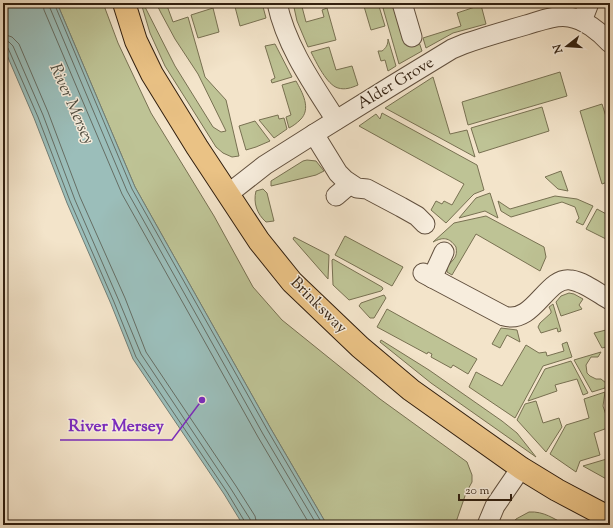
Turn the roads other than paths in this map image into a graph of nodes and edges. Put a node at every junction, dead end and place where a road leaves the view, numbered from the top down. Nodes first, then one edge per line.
1 (124, 3) edge
2 (277, 3) edge
3 (402, 3) edge
4 (589, 3) edge
5 (582, 22) junction
6 (412, 37) dead end
7 (610, 44) edge
8 (336, 120) junction
9 (314, 134) junction
10 (228, 194) junction
11 (425, 224) dead end
12 (444, 252) dead end
13 (610, 300) edge
14 (521, 468) junction
15 (610, 518) edge
16 (487, 525) edge

1 - 10 main road, Brinksway
2 - 8 street
3 - 6 street
4 - 5 street
5 - 7 street
5 - 8 street, Alder Grove
8 - 9 street, Alder Grove
9 - 10 street, Alder Grove
9 - 11 street
10 - 14 main road, Brinksway
12 - 13 street
14 - 15 main road, Brinksway
14 - 16 street

